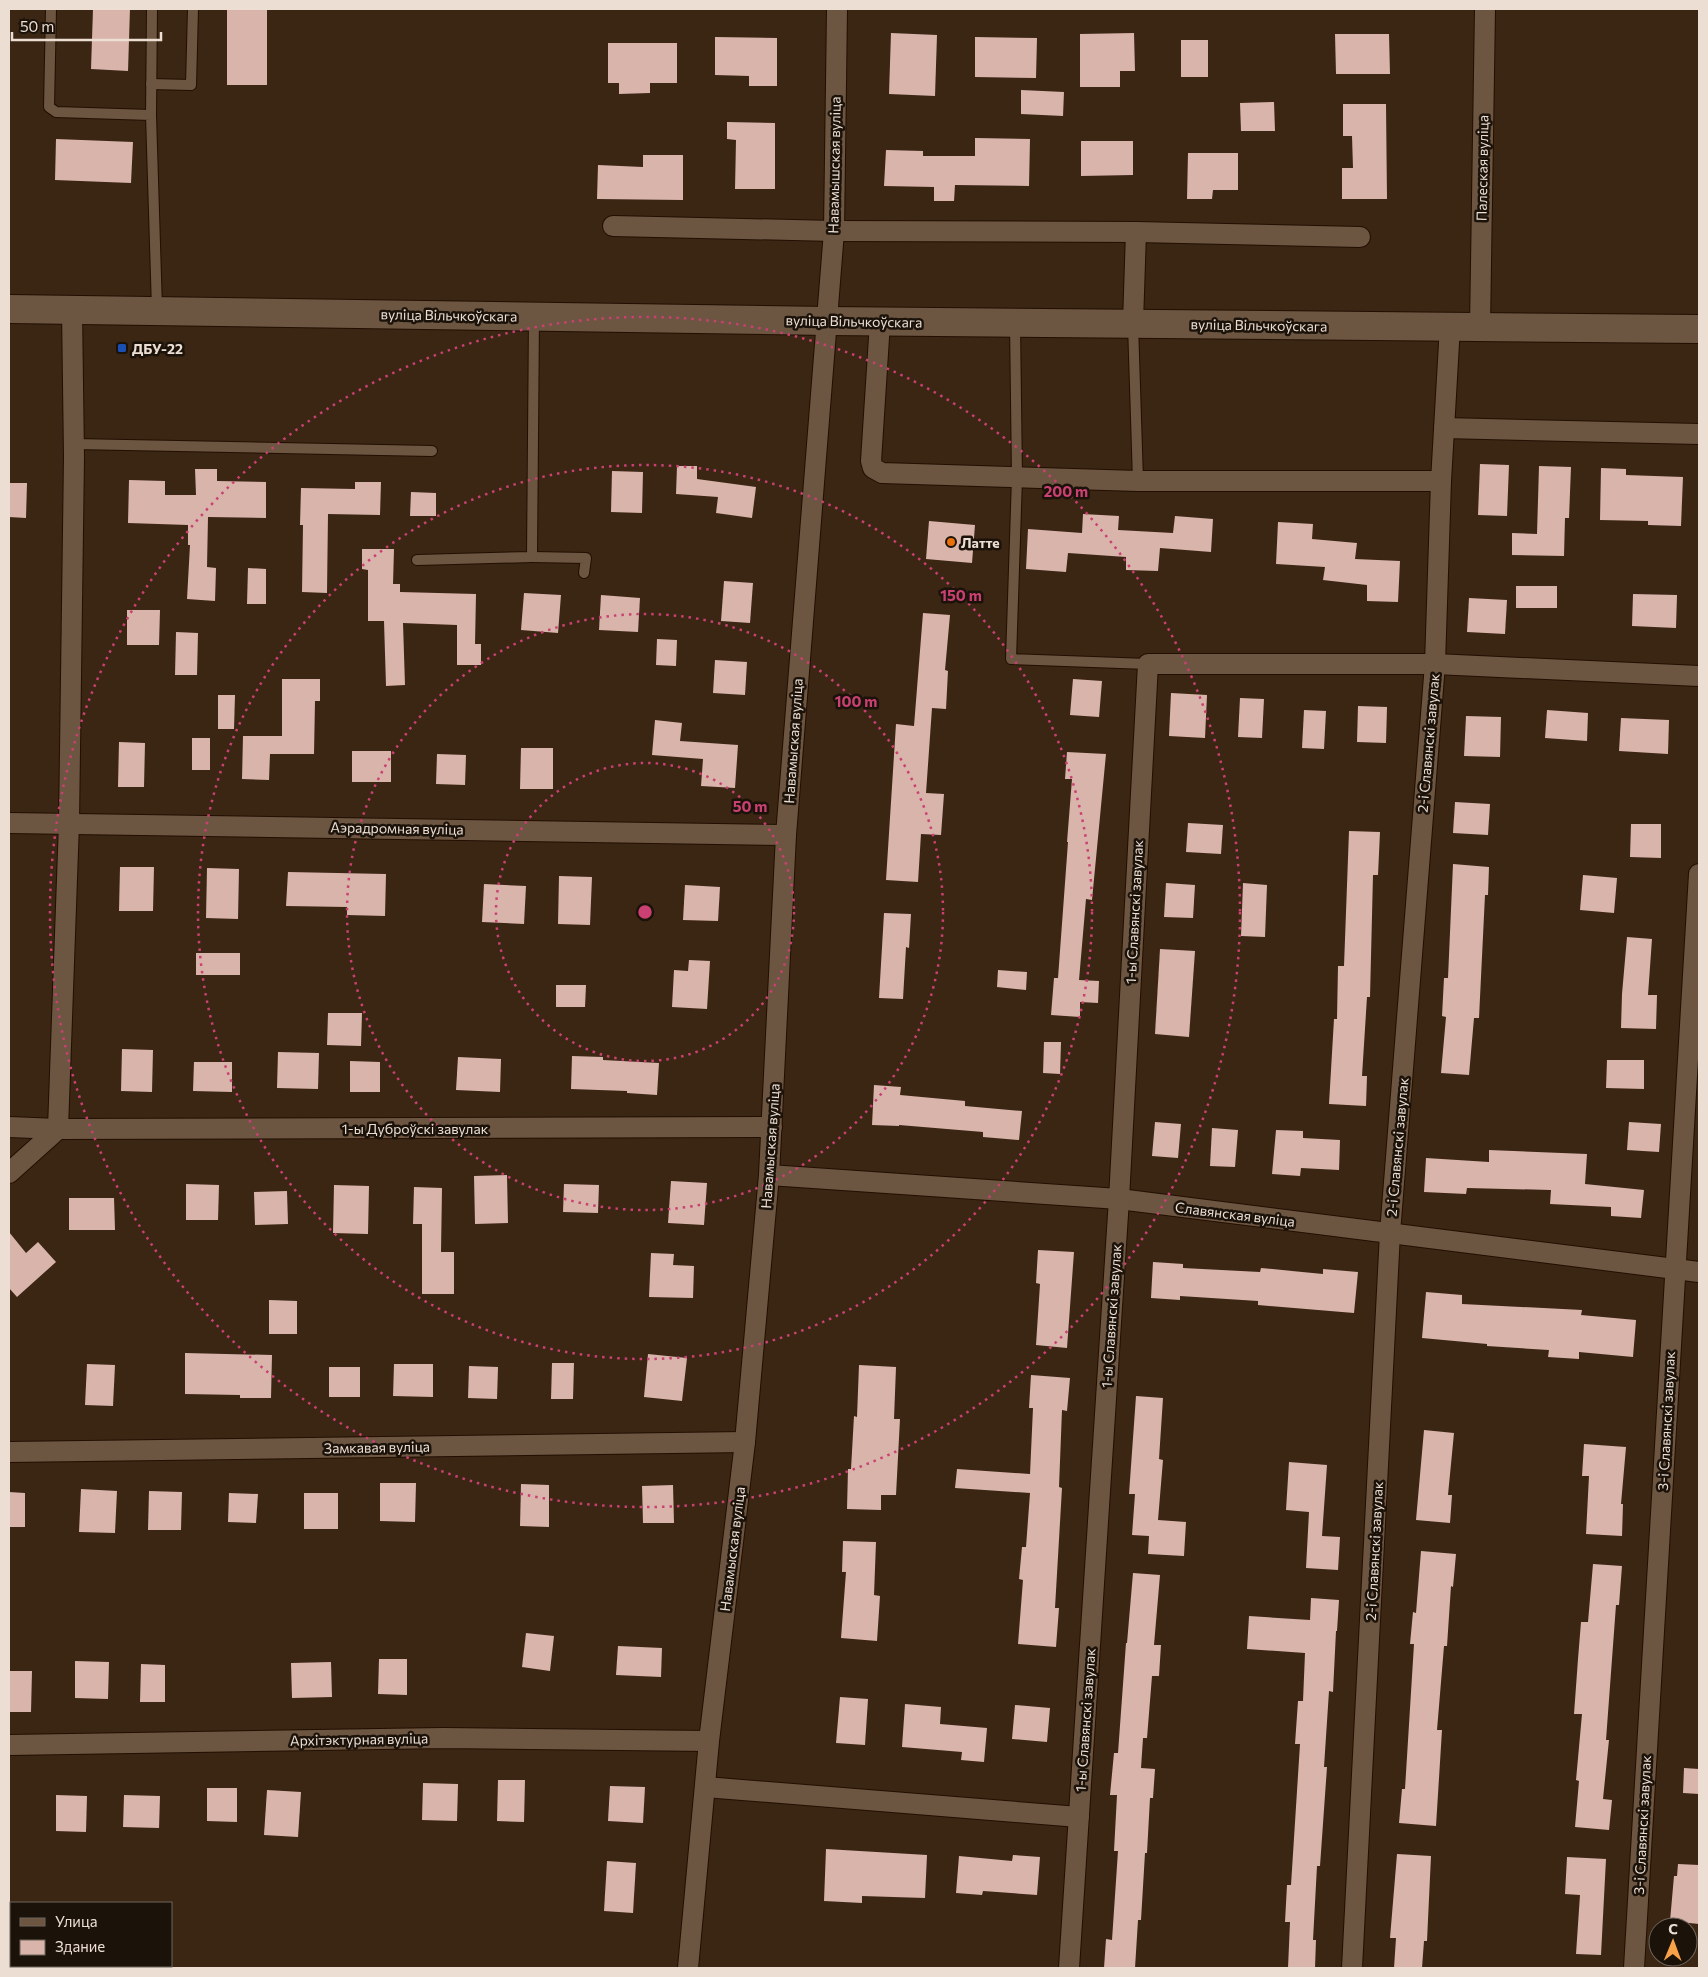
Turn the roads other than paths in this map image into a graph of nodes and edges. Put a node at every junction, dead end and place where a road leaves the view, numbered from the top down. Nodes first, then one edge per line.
1 (51, 9) edge
2 (152, 9) edge
3 (192, 9) edge
4 (837, 9) edge
5 (1485, 9) edge
6 (151, 84) junction
7 (151, 115) junction
8 (613, 226) dead end
9 (834, 232) junction
10 (1136, 232) junction
11 (1360, 237) dead end
12 (9, 309) edge
13 (72, 310) junction
14 (157, 311) junction
15 (534, 316) junction
16 (828, 321) junction
17 (880, 322) junction
18 (1014, 322) junction
19 (1133, 323) junction
20 (1450, 326) junction
21 (1480, 327) junction
22 (1699, 329) edge
23 (1444, 428) junction
24 (1699, 434) edge
25 (74, 444) junction
26 (432, 451) dead end
27 (1017, 478) junction
28 (1138, 481) junction
29 (1441, 481) junction
30 (532, 557) junction
31 (417, 560) dead end
32 (584, 573) dead end
33 (1148, 664) junction
34 (1435, 664) junction
35 (1699, 676) edge
36 (9, 823) edge
37 (68, 823) junction
38 (786, 835) junction
39 (1699, 874) edge
40 (9, 1127) edge
41 (772, 1127) junction
42 (58, 1129) junction
43 (9, 1173) edge
44 (770, 1175) junction
45 (1119, 1199) junction
46 (1390, 1233) junction
47 (1674, 1269) junction
48 (1699, 1272) edge
49 (745, 1442) junction
50 (9, 1452) edge
51 (709, 1741) junction
52 (9, 1745) edge
53 (705, 1787) junction
54 (1079, 1817) junction
55 (688, 1968) edge
56 (1070, 1968) edge
57 (1352, 1968) edge
58 (1634, 1968) edge

1 - 7 lane
2 - 6 lane
3 - 6 lane
4 - 9 street, Навамышская вуліца
5 - 21 street, Палеская вуліца
6 - 7 lane
7 - 14 lane
8 - 9 street
9 - 10 street
9 - 16 street, Навамышская вуліца
10 - 11 street
10 - 19 street
12 - 13 main road, вуліца Вільчкоўскага
13 - 14 main road, вуліца Вільчкоўскага
13 - 25 street
14 - 15 main road, вуліца Вільчкоўскага
15 - 16 main road, вуліца Вільчкоўскага
15 - 30 lane
16 - 17 main road, вуліца Вільчкоўскага
16 - 38 street, Навамыская вуліца
17 - 18 main road, вуліца Вільчкоўскага
17 - 27 street
18 - 19 main road, вуліца Вільчкоўскага
18 - 27 lane
19 - 20 main road, вуліца Вільчкоўскага
19 - 28 lane
20 - 21 main road, вуліца Вільчкоўскага
20 - 23 street, 2-і Славянскі завулак
21 - 22 main road, вуліца Вільчкоўскага
23 - 24 street
23 - 29 street, 2-і Славянскі завулак
25 - 26 lane
25 - 37 street
27 - 28 street
27 - 33 lane
28 - 29 street
29 - 34 street, 2-і Славянскі завулак
30 - 31 lane
30 - 32 lane
33 - 34 street
33 - 45 street, 1-ы Славянскі завулак
34 - 35 street
34 - 46 street, 2-і Славянскі завулак
36 - 37 street, Аэрадромная вуліца
37 - 38 street, Аэрадромная вуліца
37 - 42 street
38 - 41 street, Навамыская вуліца
39 - 47 street, 3-і Славянскі завулак
40 - 42 street, 1-ы Дуброўскі завулак
41 - 42 street, 1-ы Дуброўскі завулак
41 - 44 street, Навамыская вуліца
42 - 43 street
44 - 45 street, Славянская вуліца
44 - 49 street, Навамыская вуліца
45 - 46 street, Славянская вуліца
45 - 54 street, 1-ы Славянскі завулак
46 - 47 street, Славянская вуліца
46 - 57 street, 2-і Славянскі завулак
47 - 48 street, Славянская вуліца
47 - 58 street, 3-і Славянскі завулак
49 - 50 street, Замкавая вуліца
49 - 51 street, Навамыская вуліца
51 - 52 street, Архітэктурная вуліца
51 - 53 street, Навамыская вуліца
53 - 54 street
53 - 55 street, Навамыская вуліца
54 - 56 street, 1-ы Славянскі завулак

